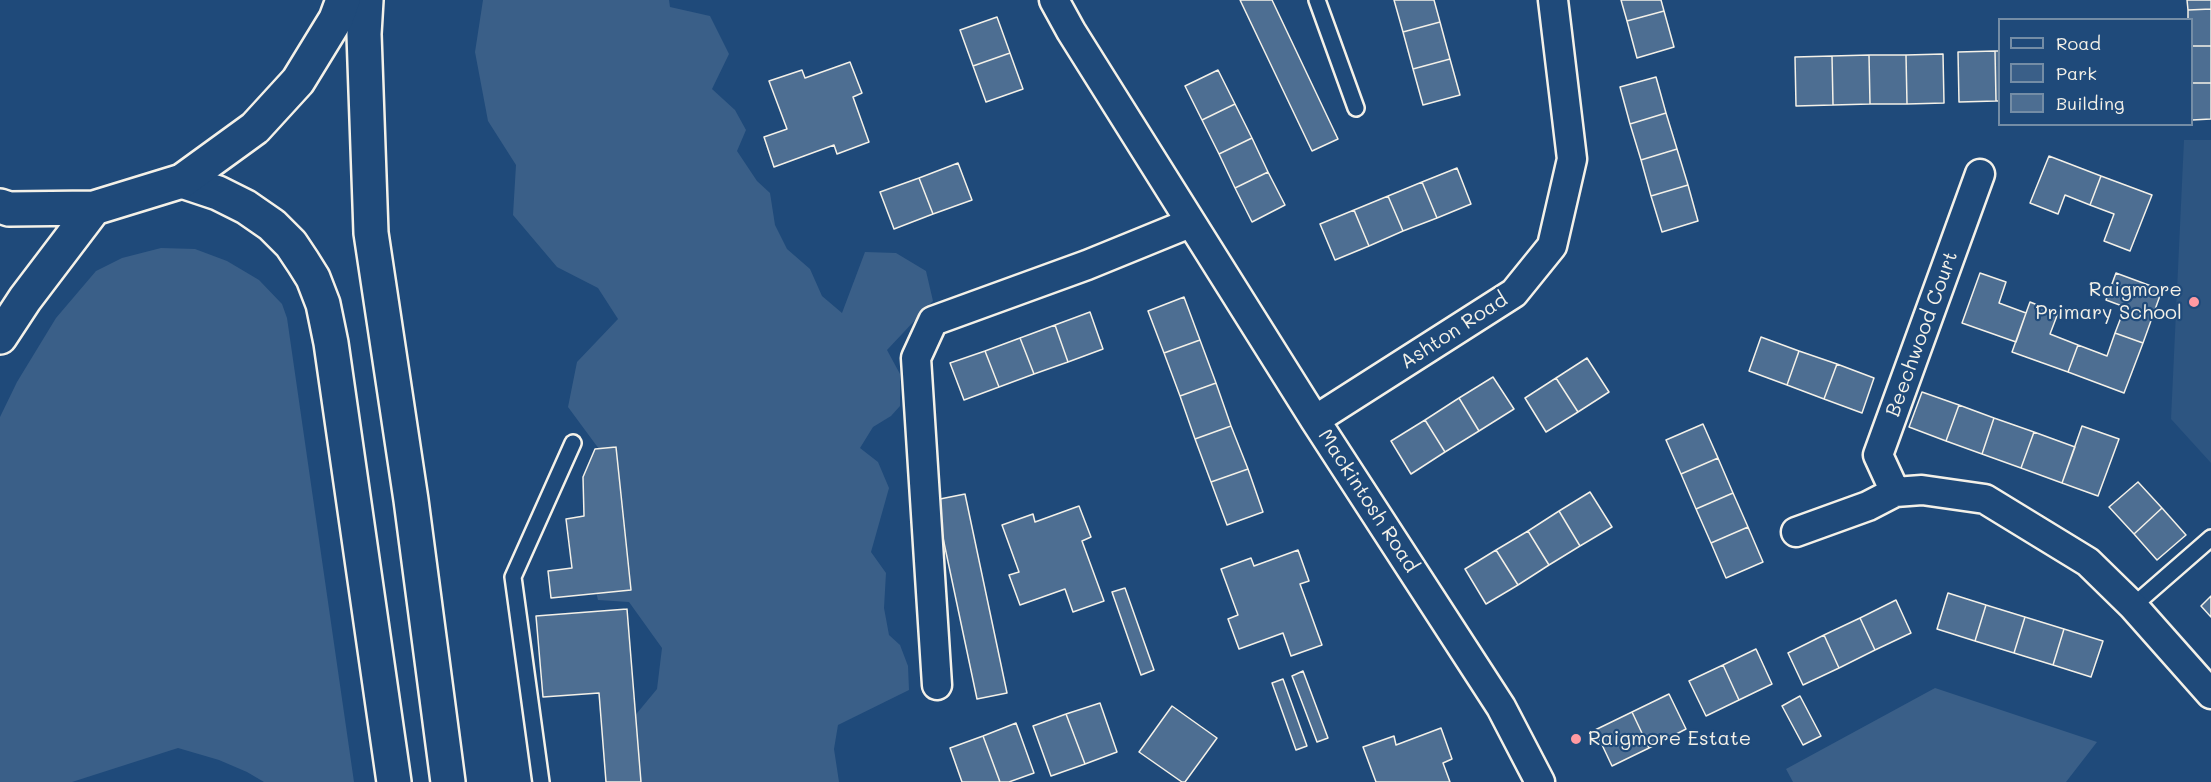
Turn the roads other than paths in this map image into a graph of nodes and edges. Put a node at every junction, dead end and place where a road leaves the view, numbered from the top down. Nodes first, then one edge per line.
1 (343, 0) edge
2 (366, 0) edge
3 (1053, 0) edge
4 (1317, 0) edge
5 (1553, 0) edge
6 (1356, 108) dead end
7 (1980, 174) dead end
8 (182, 181) junction
9 (0, 206) edge
10 (94, 208) junction
11 (1190, 223) junction
12 (0, 337) edge
13 (1315, 420) junction
14 (573, 443) dead end
15 (1894, 492) junction
16 (1796, 532) dead end
17 (2211, 538) edge
18 (2133, 606) junction
19 (938, 685) dead end
20 (2211, 694) edge
21 (394, 782) edge
22 (448, 782) edge
23 (541, 782) edge
24 (1540, 782) edge

1 - 8 main road
2 - 22 main road
3 - 11 street, Mackintosh Road
4 - 6 lane
5 - 13 street, Ashton Road
7 - 15 street, Beechwood Court
8 - 10 main road
8 - 21 main road
9 - 10 main road
10 - 12 main road
11 - 13 street, Mackintosh Road
11 - 19 street
13 - 24 street, Mackintosh Road
14 - 23 lane
15 - 16 street
15 - 18 street
17 - 18 lane
18 - 20 street

